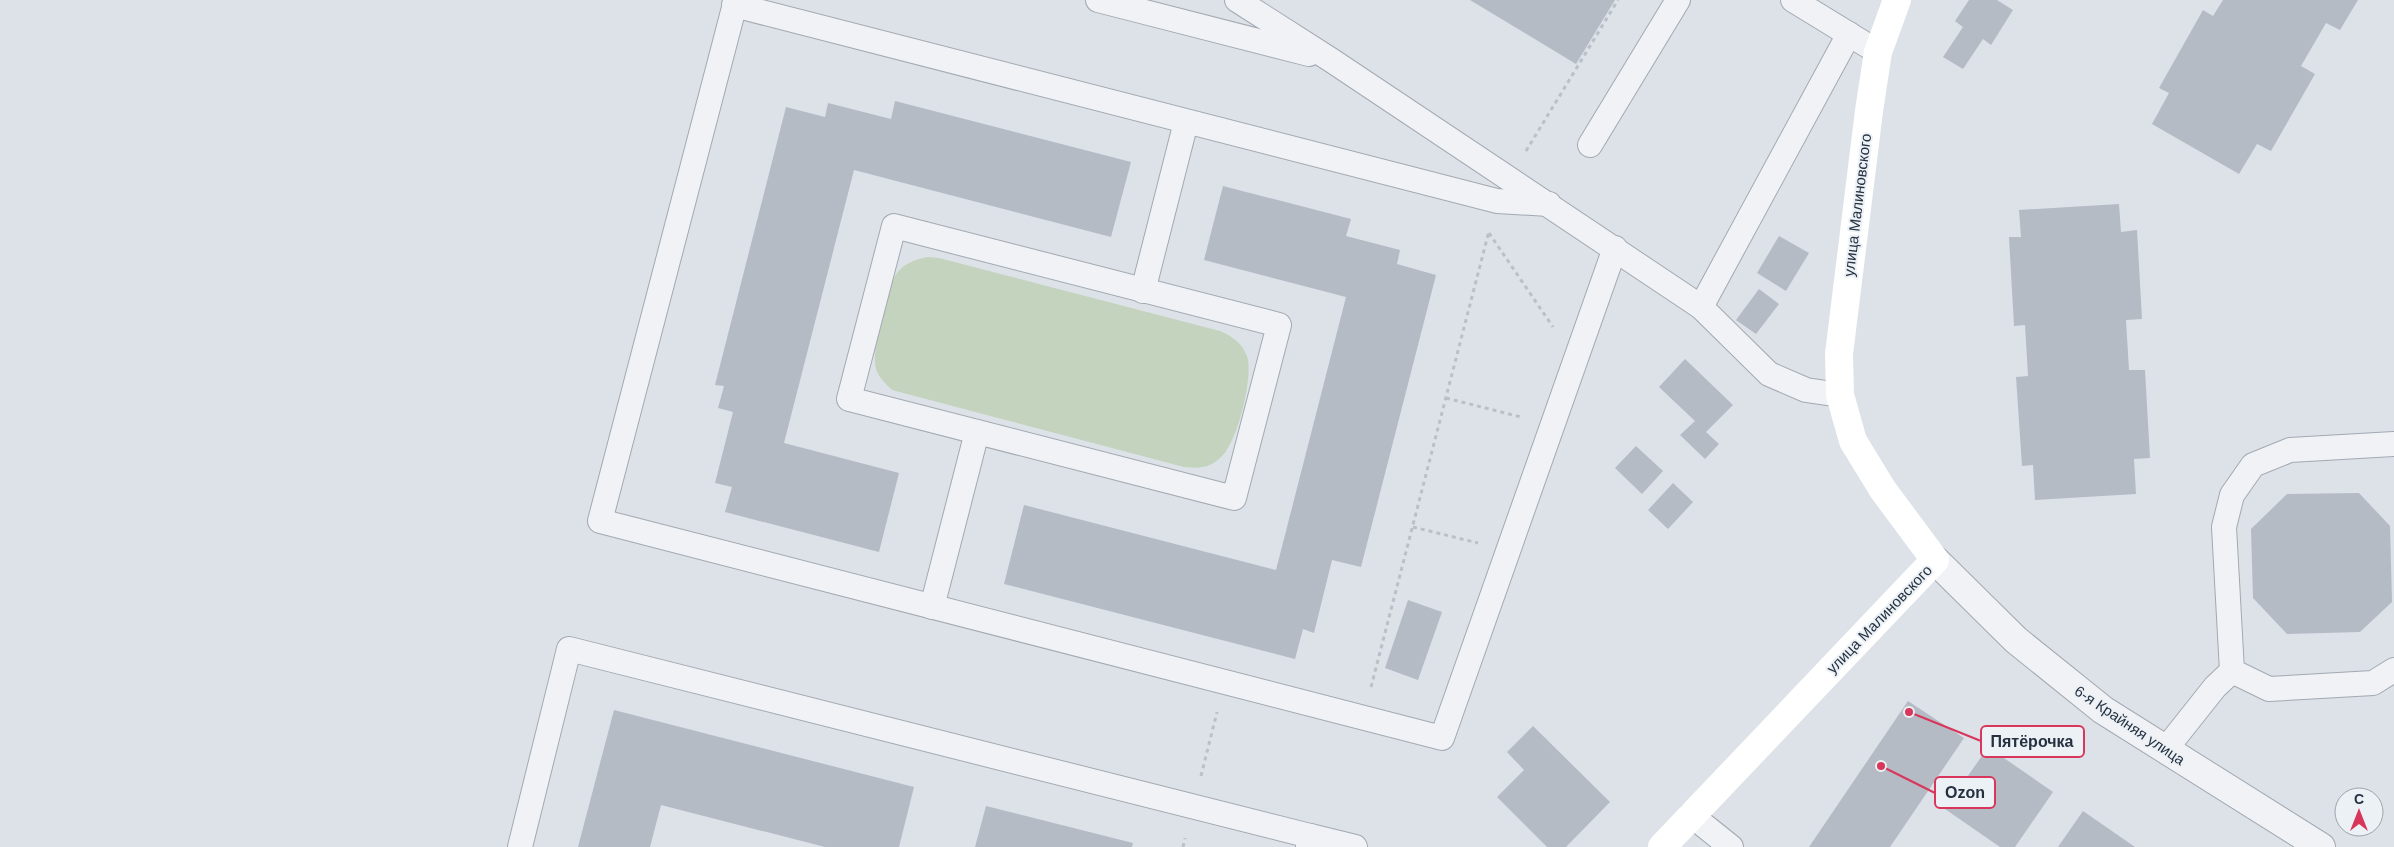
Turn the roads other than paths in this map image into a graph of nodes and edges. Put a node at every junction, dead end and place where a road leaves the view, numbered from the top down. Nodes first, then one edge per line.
1 (1098, 0) edge
2 (1236, 0) edge
3 (1678, 0) edge
4 (1793, 0) edge
5 (1897, 0) edge
6 (735, 3) edge
7 (1849, 34) junction
8 (1878, 52) junction
9 (1331, 60) junction
10 (1186, 122) junction
11 (1590, 145) dead end
12 (1549, 204) junction
13 (1615, 248) junction
14 (1143, 291) junction
15 (1701, 307) junction
16 (1840, 396) junction
17 (977, 432) junction
18 (2394, 444) edge
19 (1935, 560) junction
20 (932, 607) junction
21 (2394, 670) edge
22 (2232, 671) junction
23 (2165, 750) junction
24 (1691, 815) junction
25 (1309, 841) edge
26 (520, 847) edge
27 (1356, 847) edge
28 (1662, 847) edge
29 (1731, 847) edge
30 (2321, 847) edge

1 - 9 lane
2 - 9 lane
3 - 11 lane
4 - 7 lane
5 - 8 street, улица Малиновского
6 - 10 lane
6 - 20 lane
7 - 8 lane
7 - 15 lane
8 - 16 street, улица Малиновского
9 - 12 lane
10 - 12 lane
10 - 14 lane
12 - 13 lane
13 - 15 lane
13 - 20 lane
14 - 17 lane
14 - 17 lane
15 - 16 lane
16 - 19 street, улица Малиновского
17 - 20 lane
18 - 22 lane
19 - 23 street, 6-я Крайняя улица
19 - 24 street, улица Малиновского
21 - 22 lane
22 - 23 lane
23 - 30 street, 6-я Крайняя улица
24 - 28 street, улица Малиновского
24 - 29 lane
25 - 26 lane
25 - 27 lane

